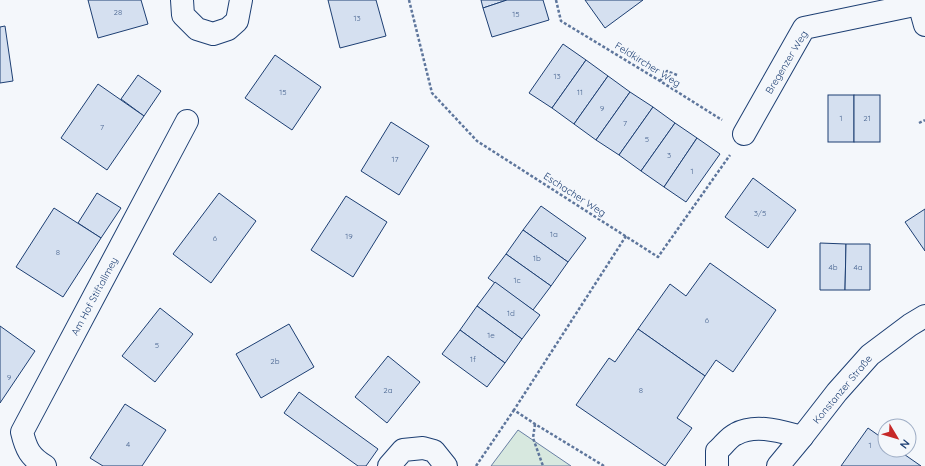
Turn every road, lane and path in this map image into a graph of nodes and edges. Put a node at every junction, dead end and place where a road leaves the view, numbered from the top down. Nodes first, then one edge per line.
1 (182, 0) edge
2 (241, 0) edge
3 (409, 0) edge
4 (556, 0) edge
5 (918, 2) edge
6 (925, 25) edge
7 (677, 75) dead end
8 (660, 81) junction
9 (925, 120) edge
10 (187, 121) dead end
11 (919, 123) dead end
12 (744, 134) junction
13 (626, 236) junction
14 (925, 316) edge
15 (514, 410) junction
16 (535, 424) junction
17 (802, 437) junction
18 (46, 466) edge
19 (389, 466) edge
20 (446, 466) edge
21 (476, 466) edge
22 (543, 466) edge
23 (604, 466) edge
24 (716, 466) edge
25 (778, 466) edge

1 - 2 street
3 - 13 path, Eschacher Weg
4 - 8 path, Feldkircher Weg
5 - 6 street
5 - 12 street, Bregenzer Weg
7 - 8 path
8 - 12 path, Feldkircher Weg
9 - 11 path
10 - 18 street, Am Hof Stiftallmey
12 - 13 path, Eschacher Weg
13 - 15 path
14 - 17 street, Konstanzer Straße
15 - 16 path
15 - 21 path
16 - 22 path
16 - 23 path
17 - 24 street
17 - 25 street, Konstanzer Straße
19 - 20 street

